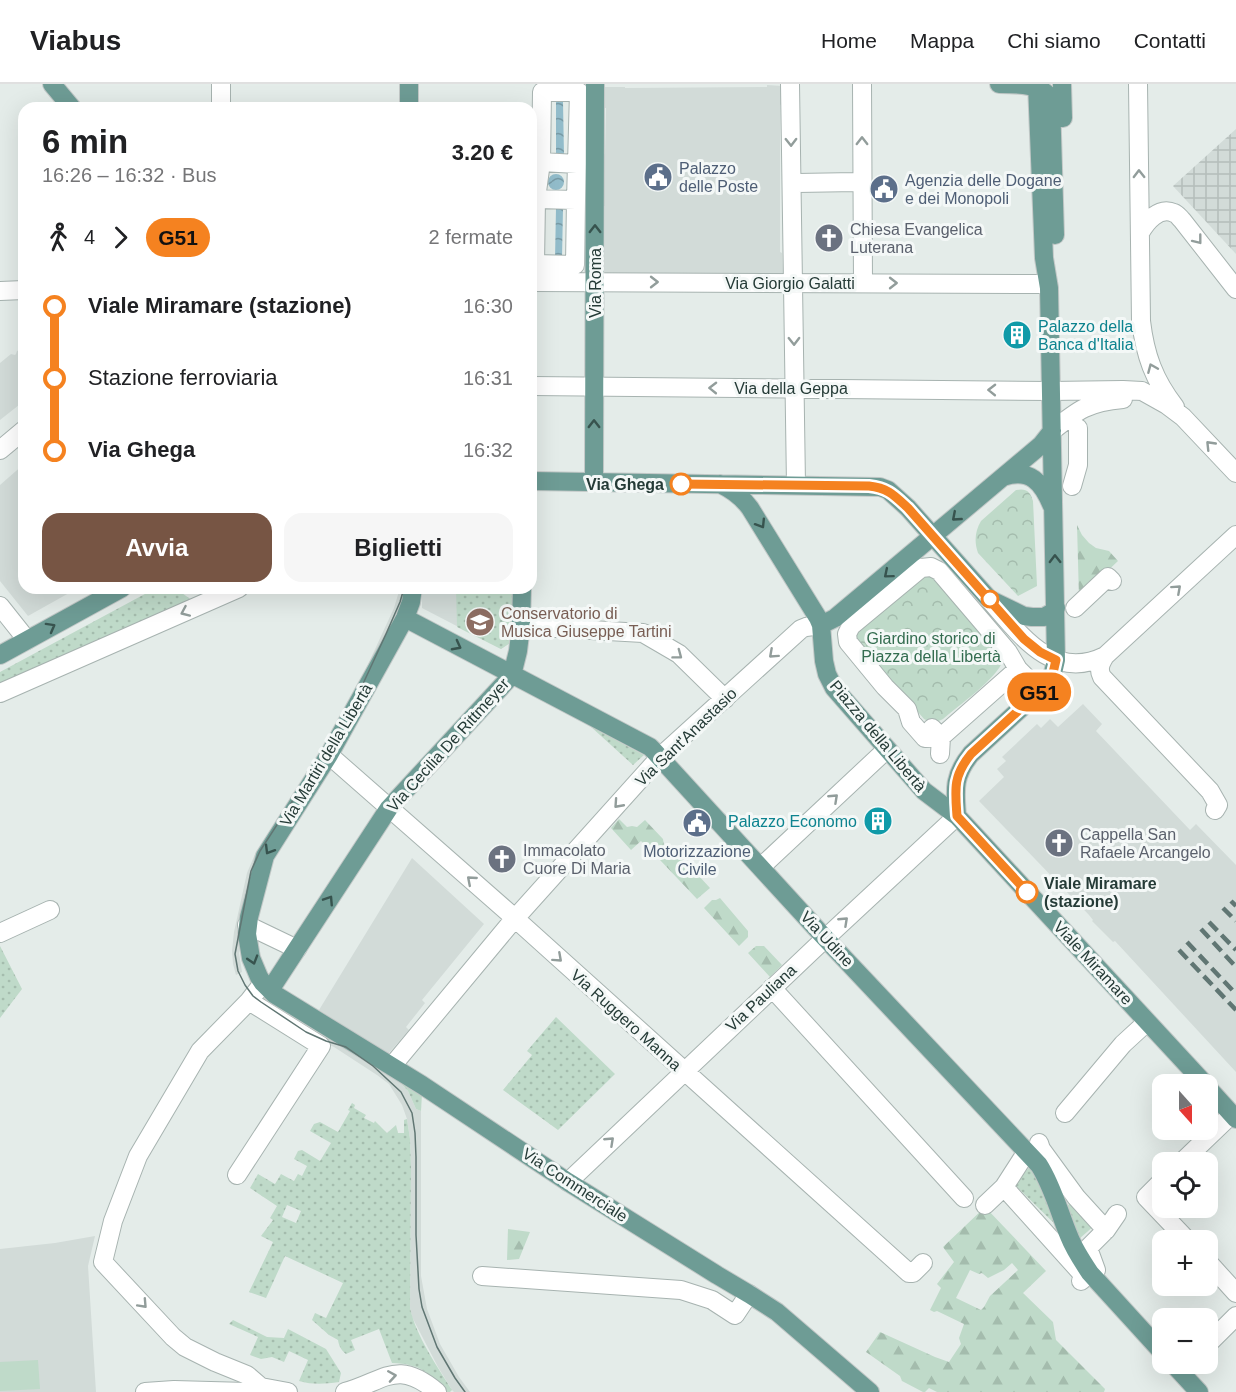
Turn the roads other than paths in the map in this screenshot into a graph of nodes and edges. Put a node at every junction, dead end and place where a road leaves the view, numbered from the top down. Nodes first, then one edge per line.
1 (52, 84) edge
2 (221, 84) edge
3 (409, 84) edge
4 (790, 84) edge
5 (862, 84) edge
6 (999, 84) edge
7 (1037, 84) edge
8 (1062, 84) edge
9 (1138, 84) edge
10 (537, 88) edge
11 (586, 88) edge
12 (67, 102) edge
13 (221, 102) edge
14 (409, 102) edge
15 (541, 162) junction
16 (577, 164) junction
17 (856, 182) dead end
18 (796, 183) dead end
19 (537, 192) edge
20 (537, 199) edge
21 (576, 200) junction
22 (1140, 233) junction
23 (1055, 246) junction
24 (537, 271) edge
25 (537, 271) edge
26 (584, 273) junction
27 (793, 283) junction
28 (863, 283) junction
29 (1048, 286) junction
30 (1236, 289) edge
31 (18, 290) edge
32 (0, 291) edge
33 (537, 386) edge
34 (595, 387) junction
35 (794, 388) junction
36 (1051, 391) junction
37 (1183, 417) junction
38 (1078, 428) dead end
39 (1052, 431) junction
40 (18, 435) edge
41 (0, 450) edge
42 (1236, 472) edge
43 (1001, 478) junction
44 (537, 482) edge
45 (594, 482) junction
46 (720, 484) junction
47 (796, 485) junction
48 (1072, 486) dead end
49 (1054, 510) junction
50 (1236, 535) edge
51 (933, 537) junction
52 (1112, 581) dead end
53 (112, 594) edge
54 (224, 594) edge
55 (412, 594) edge
56 (522, 594) edge
57 (989, 599) junction
58 (0, 606) edge
59 (1056, 608) junction
60 (1075, 608) dead end
61 (405, 618) junction
62 (521, 626) junction
63 (822, 626) junction
64 (27, 640) junction
65 (0, 655) edge
66 (1105, 656) junction
67 (1056, 660) junction
68 (512, 675) junction
69 (0, 693) edge
70 (725, 699) junction
71 (940, 746) joint
72 (887, 748) junction
73 (329, 755) junction
74 (660, 757) junction
75 (389, 808) junction
76 (1215, 810) dead end
77 (957, 816) junction
78 (761, 867) junction
79 (50, 910) dead end
80 (515, 919) junction
81 (247, 926) junction
82 (0, 933) edge
83 (825, 938) junction
84 (297, 949) junction
85 (267, 986) junction
86 (772, 988) junction
87 (249, 1001) junction
88 (1147, 1022) junction
89 (395, 1062) junction
90 (684, 1072) junction
91 (1195, 1074) edge
92 (1218, 1099) edge
93 (1065, 1113) dead end
94 (1234, 1117) edge
95 (1194, 1152) edge
96 (237, 1175) dead end
97 (568, 1182) junction
98 (1004, 1187) junction
99 (1152, 1191) edge
100 (964, 1198) dead end
101 (1152, 1203) edge
102 (985, 1205) dead end
103 (1117, 1214) dead end
104 (1166, 1218) edge
105 (1107, 1230) junction
106 (1177, 1230) edge
107 (923, 1263) dead end
108 (1096, 1270) dead end
109 (1218, 1273) edge
110 (482, 1276) dead end
111 (1081, 1281) dead end
112 (1236, 1293) edge
113 (750, 1294) junction
114 (1236, 1316) edge
115 (1218, 1334) edge
116 (1152, 1341) edge
117 (1186, 1374) edge
118 (261, 1386) junction
119 (145, 1392) edge
120 (288, 1392) edge
121 (345, 1392) edge
122 (437, 1392) edge
123 (870, 1392) edge
124 (1199, 1392) edge

1 - 12 main road
2 - 13 street
3 - 14 main road
4 -> 27 street
28 -> 5 street
6 - 7 main road
7 - 23 main road
7 - 29 main road
8 - 23 main road
22 -> 9 street
10 - 11 street
10 - 15 street
11 - 16 street
26 -> 11 main road, Via Roma
15 - 16 street
15 - 19 street
16 - 21 street
17 - 18 street
20 - 21 street
21 - 26 street
22 -> 30 street
37 -> 22 street
23 - 29 main road
24 - 26 street, Via Giorgio Galatti
25 - 26 street
26 -> 27 street, Via Giorgio Galatti
26 - 34 main road, Via Roma
27 - 28 street, Via Giorgio Galatti
27 -> 35 street
28 -> 29 street, Via Giorgio Galatti
29 - 36 main road
31 - 32 street
33 - 34 street, Via della Geppa
35 -> 34 street, Via della Geppa
45 -> 34 main road, Via Roma
36 -> 35 street, Via della Geppa
35 - 47 street
36 - 37 street, Via della Geppa
36 - 39 main road
37 - 39 street
42 -> 37 street
38 - 48 street
39 - 43 main road
39 - 49 main road
40 - 41 street
43 - 49 main road
43 -> 51 main road
44 - 45 main road
45 - 46 main road
46 - 47 main road
46 -> 63 main road
47 - 51 main road
59 -> 49 main road
66 -> 50 street
51 - 57 main road
51 -> 63 main road
52 - 60 street
64 -> 53 main road
54 -> 69 street
55 - 61 main road, Via Martiri della Libertà
56 - 62 main road, Via Cecilia De Rittmeyer
57 - 59 main road
57 - 67 street
58 - 64 street
59 - 67 main road
61 -> 68 main road, Via Udine
61 - 73 main road, Via Martiri della Libertà
62 - 68 main road, Via Cecilia De Rittmeyer
62 -> 70 street
63 -> 70 street, Via Sant'Anastasio
63 - 72 main road, Piazza della Libertà
64 - 65 main road
66 - 67 street
66 - 76 street
67 - 77 main road
68 - 74 main road, Via Udine
68 - 75 main road, Via Cecilia De Rittmeyer
70 - 74 street, Via Sant'Anastasio
71 - 71 street
72 - 77 main road, Piazza della Libertà
78 -> 72 street
73 - 75 street, Via Ruggero Manna
73 -> 81 main road, Via Martiri della Libertà
74 - 78 main road, Via Udine
74 -> 80 street, Via Sant'Anastasio
80 -> 75 street, Via Ruggero Manna
84 -> 75 main road, Via Cecilia De Rittmeyer
83 -> 77 street, Via Pauliana
77 - 88 main road, Viale Miramare
78 - 83 main road, Via Udine
79 - 82 street
80 - 89 street, Via Sant'Anastasio
80 -> 90 street, Via Ruggero Manna
81 - 84 street
81 -> 85 main road
83 - 86 street, Via Pauliana
83 - 116 main road, Via Udine
84 - 85 main road, Via Cecilia De Rittmeyer
85 - 87 street
85 - 89 main road, Via Commerciale
86 - 90 street, Via Pauliana
86 - 100 street
87 - 96 street
87 -> 118 street
88 - 91 main road, Viale Miramare
88 - 93 street
89 - 97 main road, Via Commerciale
97 -> 90 street, Via Pauliana
90 - 107 street, Via Ruggero Manna
92 - 94 main road, Viale Miramare
94 - 95 street
97 - 113 main road, Via Commerciale
98 - 102 street
98 - 105 street
98 - 111 street
99 - 101 street
103 - 105 street
104 - 106 street
105 - 108 street
109 - 112 street
110 - 113 street
113 - 123 main road, Via Commerciale
114 - 115 street
117 - 124 main road
118 - 119 street
118 - 120 street
121 -> 122 street

